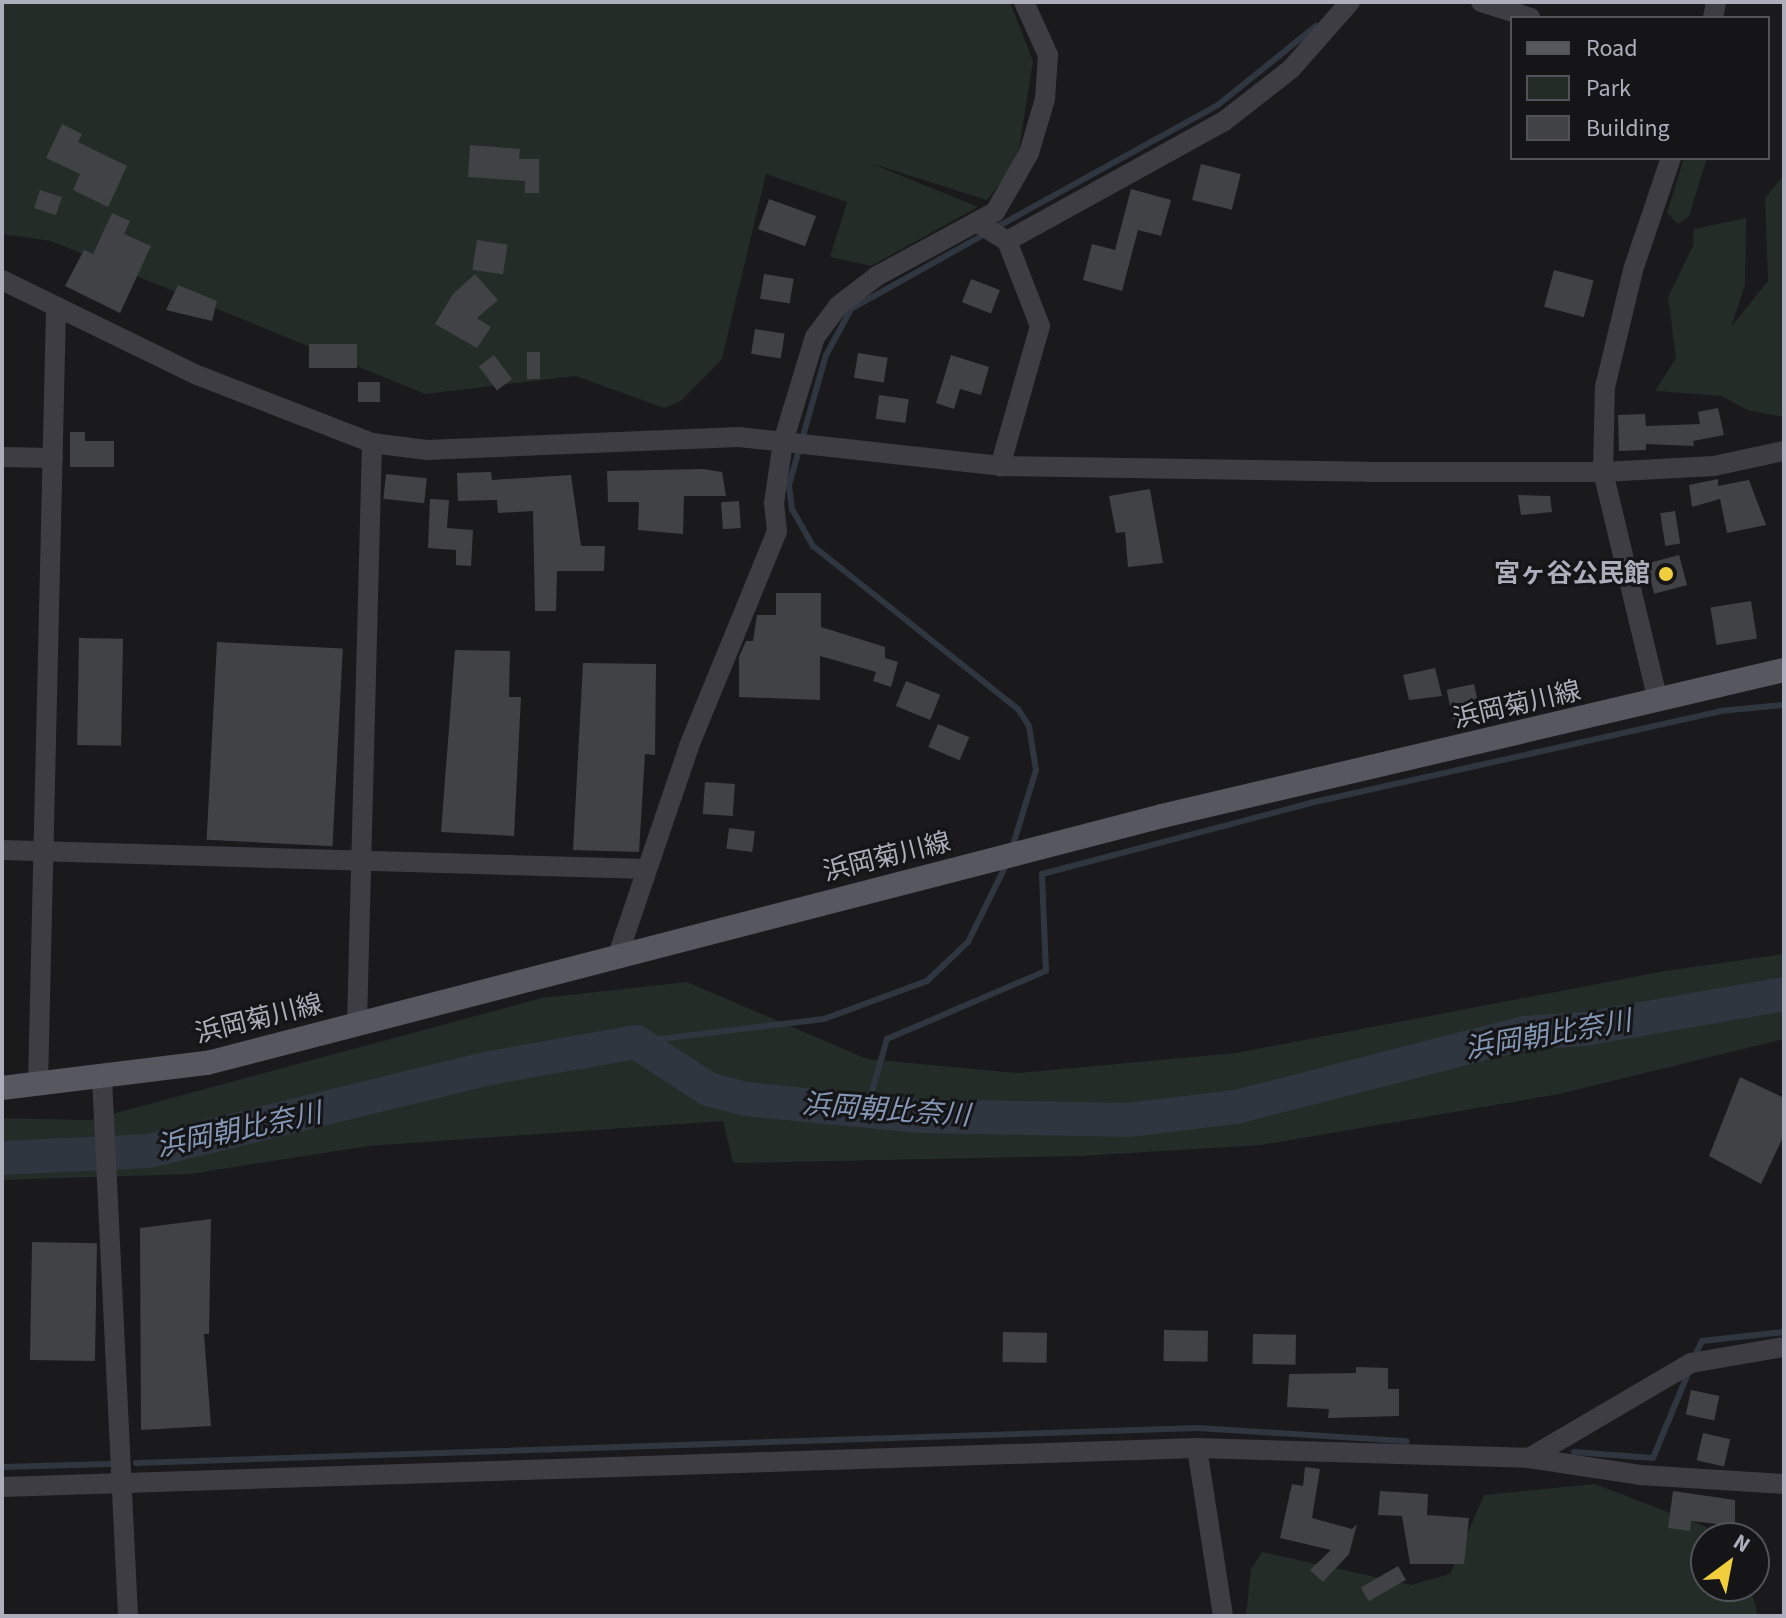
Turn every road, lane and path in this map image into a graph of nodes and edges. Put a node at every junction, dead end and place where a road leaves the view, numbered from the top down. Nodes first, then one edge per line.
1 (1024, 2) edge
2 (1350, 2) edge
3 (1481, 2) edge
4 (1525, 16) edge
5 (1670, 160) edge
6 (978, 223) junction
7 (1007, 241) junction
8 (2, 280) edge
9 (56, 308) junction
10 (783, 442) junction
11 (372, 443) junction
12 (1784, 451) edge
13 (2, 457) edge
14 (53, 458) junction
15 (1000, 466) junction
16 (1603, 472) junction
17 (1784, 670) edge
18 (1658, 701) junction
19 (2, 850) edge
20 (40, 851) junction
21 (359, 858) junction
22 (646, 869) junction
23 (618, 955) junction
24 (357, 1024) junction
25 (102, 1078) junction
26 (38, 1085) junction
27 (2, 1088) edge
28 (1784, 1347) edge
29 (1197, 1448) junction
30 (1529, 1458) junction
31 (126, 1483) junction
32 (1784, 1484) edge
33 (2, 1487) edge
34 (128, 1616) edge
35 (1223, 1616) edge

1 - 6 street
2 - 7 street
3 - 4 street
5 - 16 street
6 - 7 street
6 - 10 street
7 - 15 street
8 - 9 street
9 - 11 street
9 - 14 street
10 - 11 street
10 - 15 street
10 - 22 street
11 - 21 street
12 - 16 street
13 - 14 street
14 - 20 street
15 - 16 street
16 - 18 street
17 - 18 main road, 浜岡菊川線
18 - 23 main road, 浜岡菊川線
19 - 20 street
20 - 21 street
20 - 26 street
21 - 22 street
21 - 24 street
22 - 23 street
23 - 24 main road, 浜岡菊川線
24 - 25 main road, 浜岡菊川線
25 - 26 main road, 浜岡菊川線
25 - 31 street
26 - 27 main road, 浜岡菊川線
28 - 30 street
29 - 30 street
29 - 31 street
29 - 35 street
30 - 32 street
31 - 33 street
31 - 34 street

